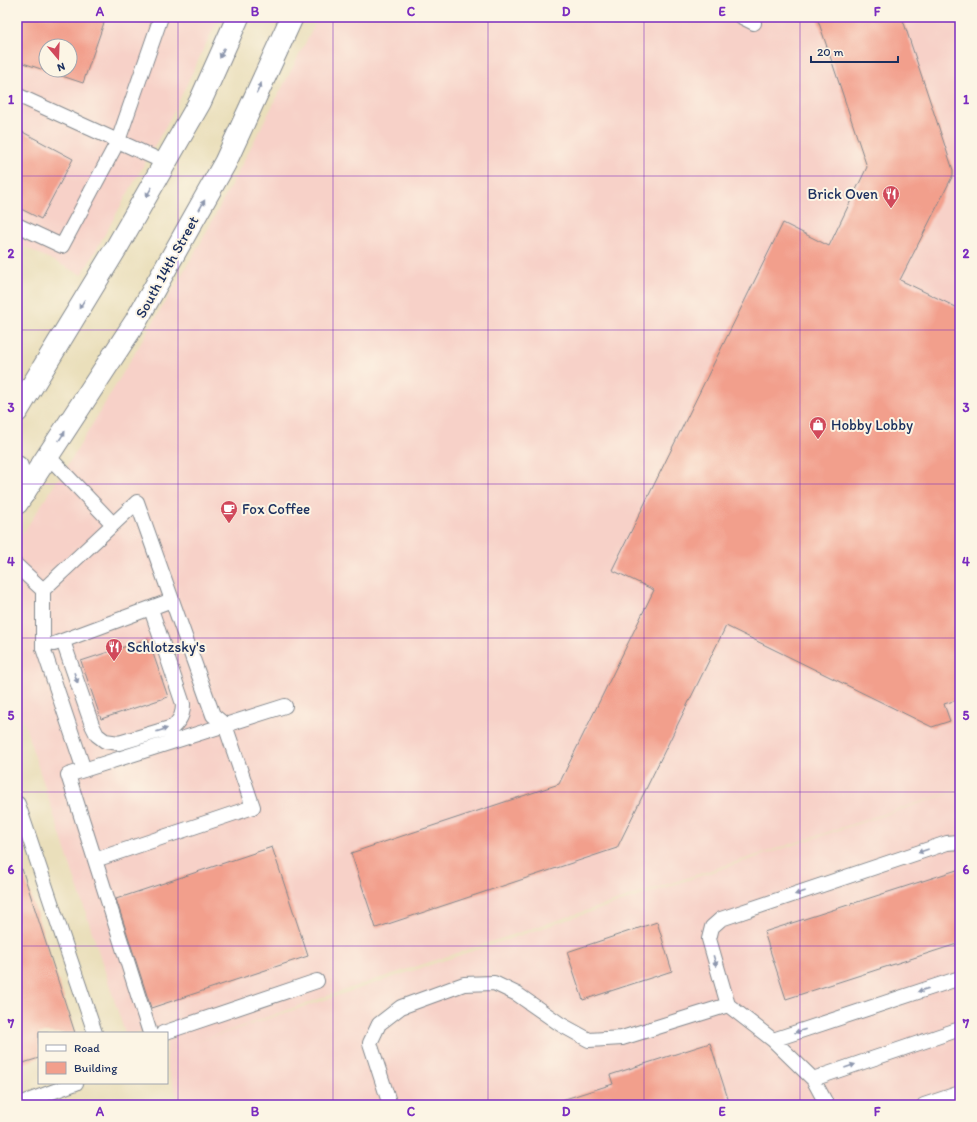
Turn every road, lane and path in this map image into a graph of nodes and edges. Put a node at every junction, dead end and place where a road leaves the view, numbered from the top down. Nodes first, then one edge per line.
1 (161, 17) edge
2 (238, 17) edge
3 (292, 17) edge
4 (17, 96) edge
5 (118, 141) junction
6 (166, 163) junction
7 (17, 225) edge
8 (17, 411) edge
9 (48, 456) junction
10 (17, 467) edge
11 (21, 498) edge
12 (113, 524) junction
13 (17, 566) edge
14 (43, 590) junction
15 (172, 600) junction
16 (151, 609) junction
17 (63, 641) junction
18 (42, 648) junction
19 (285, 706) dead end
20 (225, 725) junction
21 (84, 770) junction
22 (17, 803) edge
23 (960, 844) edge
24 (95, 860) junction
25 (960, 978) edge
26 (317, 982) dead end
27 (728, 1004) junction
28 (960, 1029) edge
29 (95, 1032) edge
30 (150, 1032) edge
31 (166, 1032) edge
32 (773, 1040) junction
33 (813, 1079) junction
34 (73, 1084) edge
35 (960, 1093) edge
36 (17, 1105) edge
37 (390, 1105) edge
38 (827, 1105) edge
39 (924, 1105) edge

1 - 5 lane
2 -> 6 main road
9 -> 3 main road, South 14th Street
4 - 5 lane
5 - 6 lane
5 - 7 lane
6 -> 8 main road
9 - 11 main road, South 14th Street
9 - 12 lane
10 - 11 main road
12 - 14 lane
12 - 15 lane
13 - 14 lane
14 - 18 lane
15 - 16 lane
15 - 20 lane
16 - 17 lane
17 -> 16 lane
17 - 18 lane
18 - 21 lane
19 - 20 lane
20 - 21 lane
20 - 24 lane
21 - 24 lane
22 - 29 lane
23 -> 27 lane
24 - 30 lane
25 -> 32 lane
26 - 31 lane
27 - 32 lane
27 - 37 lane
33 -> 28 lane
32 - 33 lane
33 - 38 lane
34 - 36 lane
35 - 39 lane

